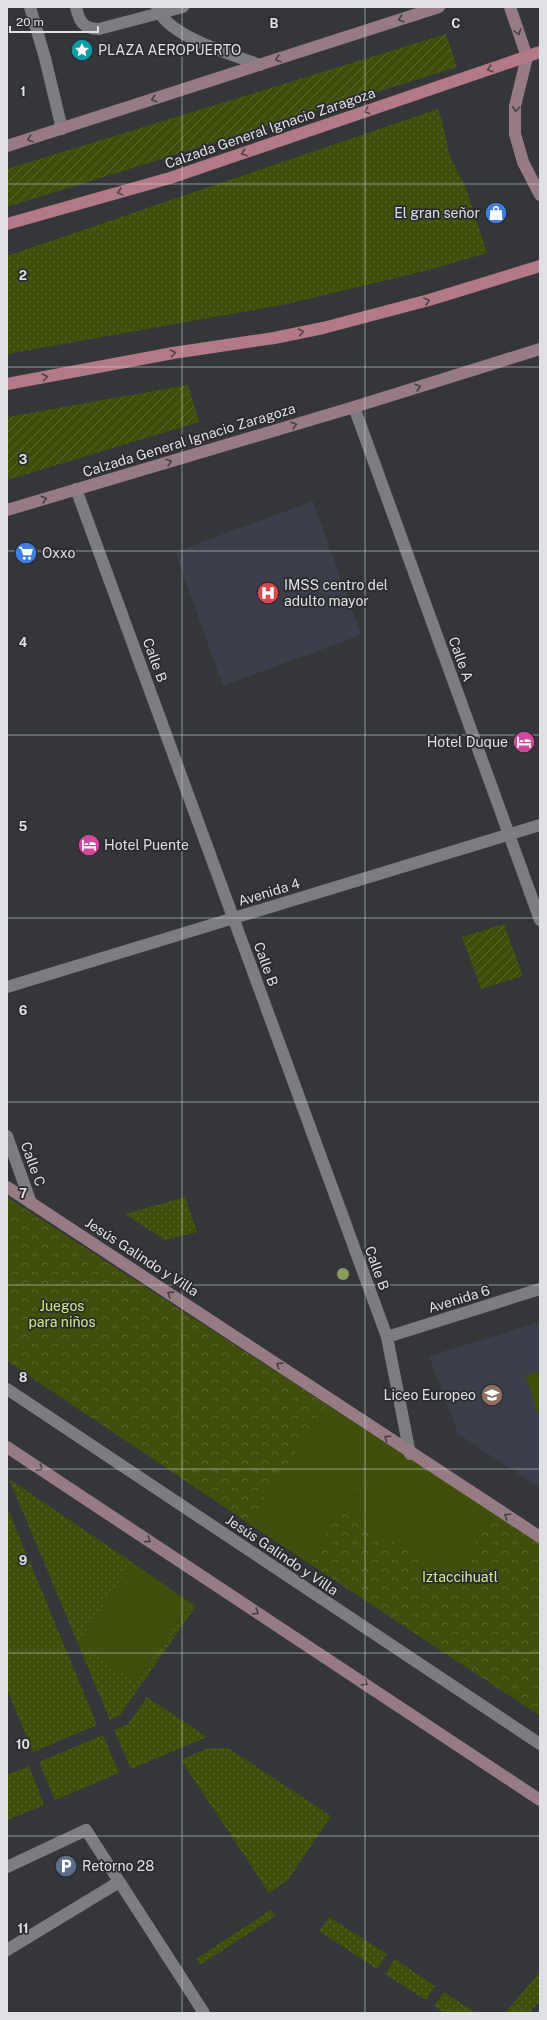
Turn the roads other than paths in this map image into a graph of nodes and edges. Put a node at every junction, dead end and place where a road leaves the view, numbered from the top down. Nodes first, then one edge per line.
1 (30, 7) edge
2 (76, 7) edge
3 (183, 7) edge
4 (438, 7) edge
5 (510, 7) edge
6 (158, 10) edge
7 (540, 52) edge
8 (527, 57) junction
9 (260, 65) junction
10 (62, 129) junction
11 (7, 146) edge
12 (540, 195) edge
13 (7, 224) edge
14 (540, 266) edge
15 (540, 349) edge
16 (7, 384) edge
17 (354, 407) junction
18 (76, 489) junction
19 (7, 510) edge
20 (540, 825) edge
21 (508, 834) junction
22 (233, 918) junction
23 (540, 920) edge
24 (7, 987) edge
25 (7, 1136) edge
26 (7, 1187) edge
27 (31, 1203) junction
28 (540, 1289) edge
29 (387, 1336) junction
30 (7, 1389) edge
31 (7, 1447) edge
32 (410, 1454) junction
33 (540, 1537) edge
34 (540, 1744) edge
35 (540, 1800) edge
36 (7, 1866) edge
37 (119, 1882) junction
38 (7, 1950) edge
39 (204, 2013) edge

1 - 10 street
2 - 6 street
3 - 6 street
4 -> 9 main road
5 -> 8 main road
6 - 9 street
7 - 8 main road, Calzada General Ignacio Zaragoza
8 -> 12 main road
8 -> 13 main road, Calzada General Ignacio Zaragoza
9 -> 10 main road
10 -> 11 main road
16 -> 14 main road
17 -> 15 main road, Calzada General Ignacio Zaragoza
18 -> 17 main road, Calzada General Ignacio Zaragoza
17 - 21 street, Calle A
19 -> 18 main road, Calzada General Ignacio Zaragoza
18 - 22 street, Calle B
20 - 21 street, Avenida 4
21 - 22 street, Avenida 4
21 - 23 street, Calle A
22 - 24 street, Avenida 4
22 - 29 street, Calle B
25 - 27 street, Calle C
26 - 27 main road, Jesús Galindo y Villa
32 -> 27 main road, Jesús Galindo y Villa
28 - 29 street, Avenida 6
29 - 32 street, Calle B
30 - 34 street, Jesús Galindo y Villa
31 -> 35 main road
33 -> 32 main road, Jesús Galindo y Villa
36 - 37 street
37 - 38 street
37 - 39 street

